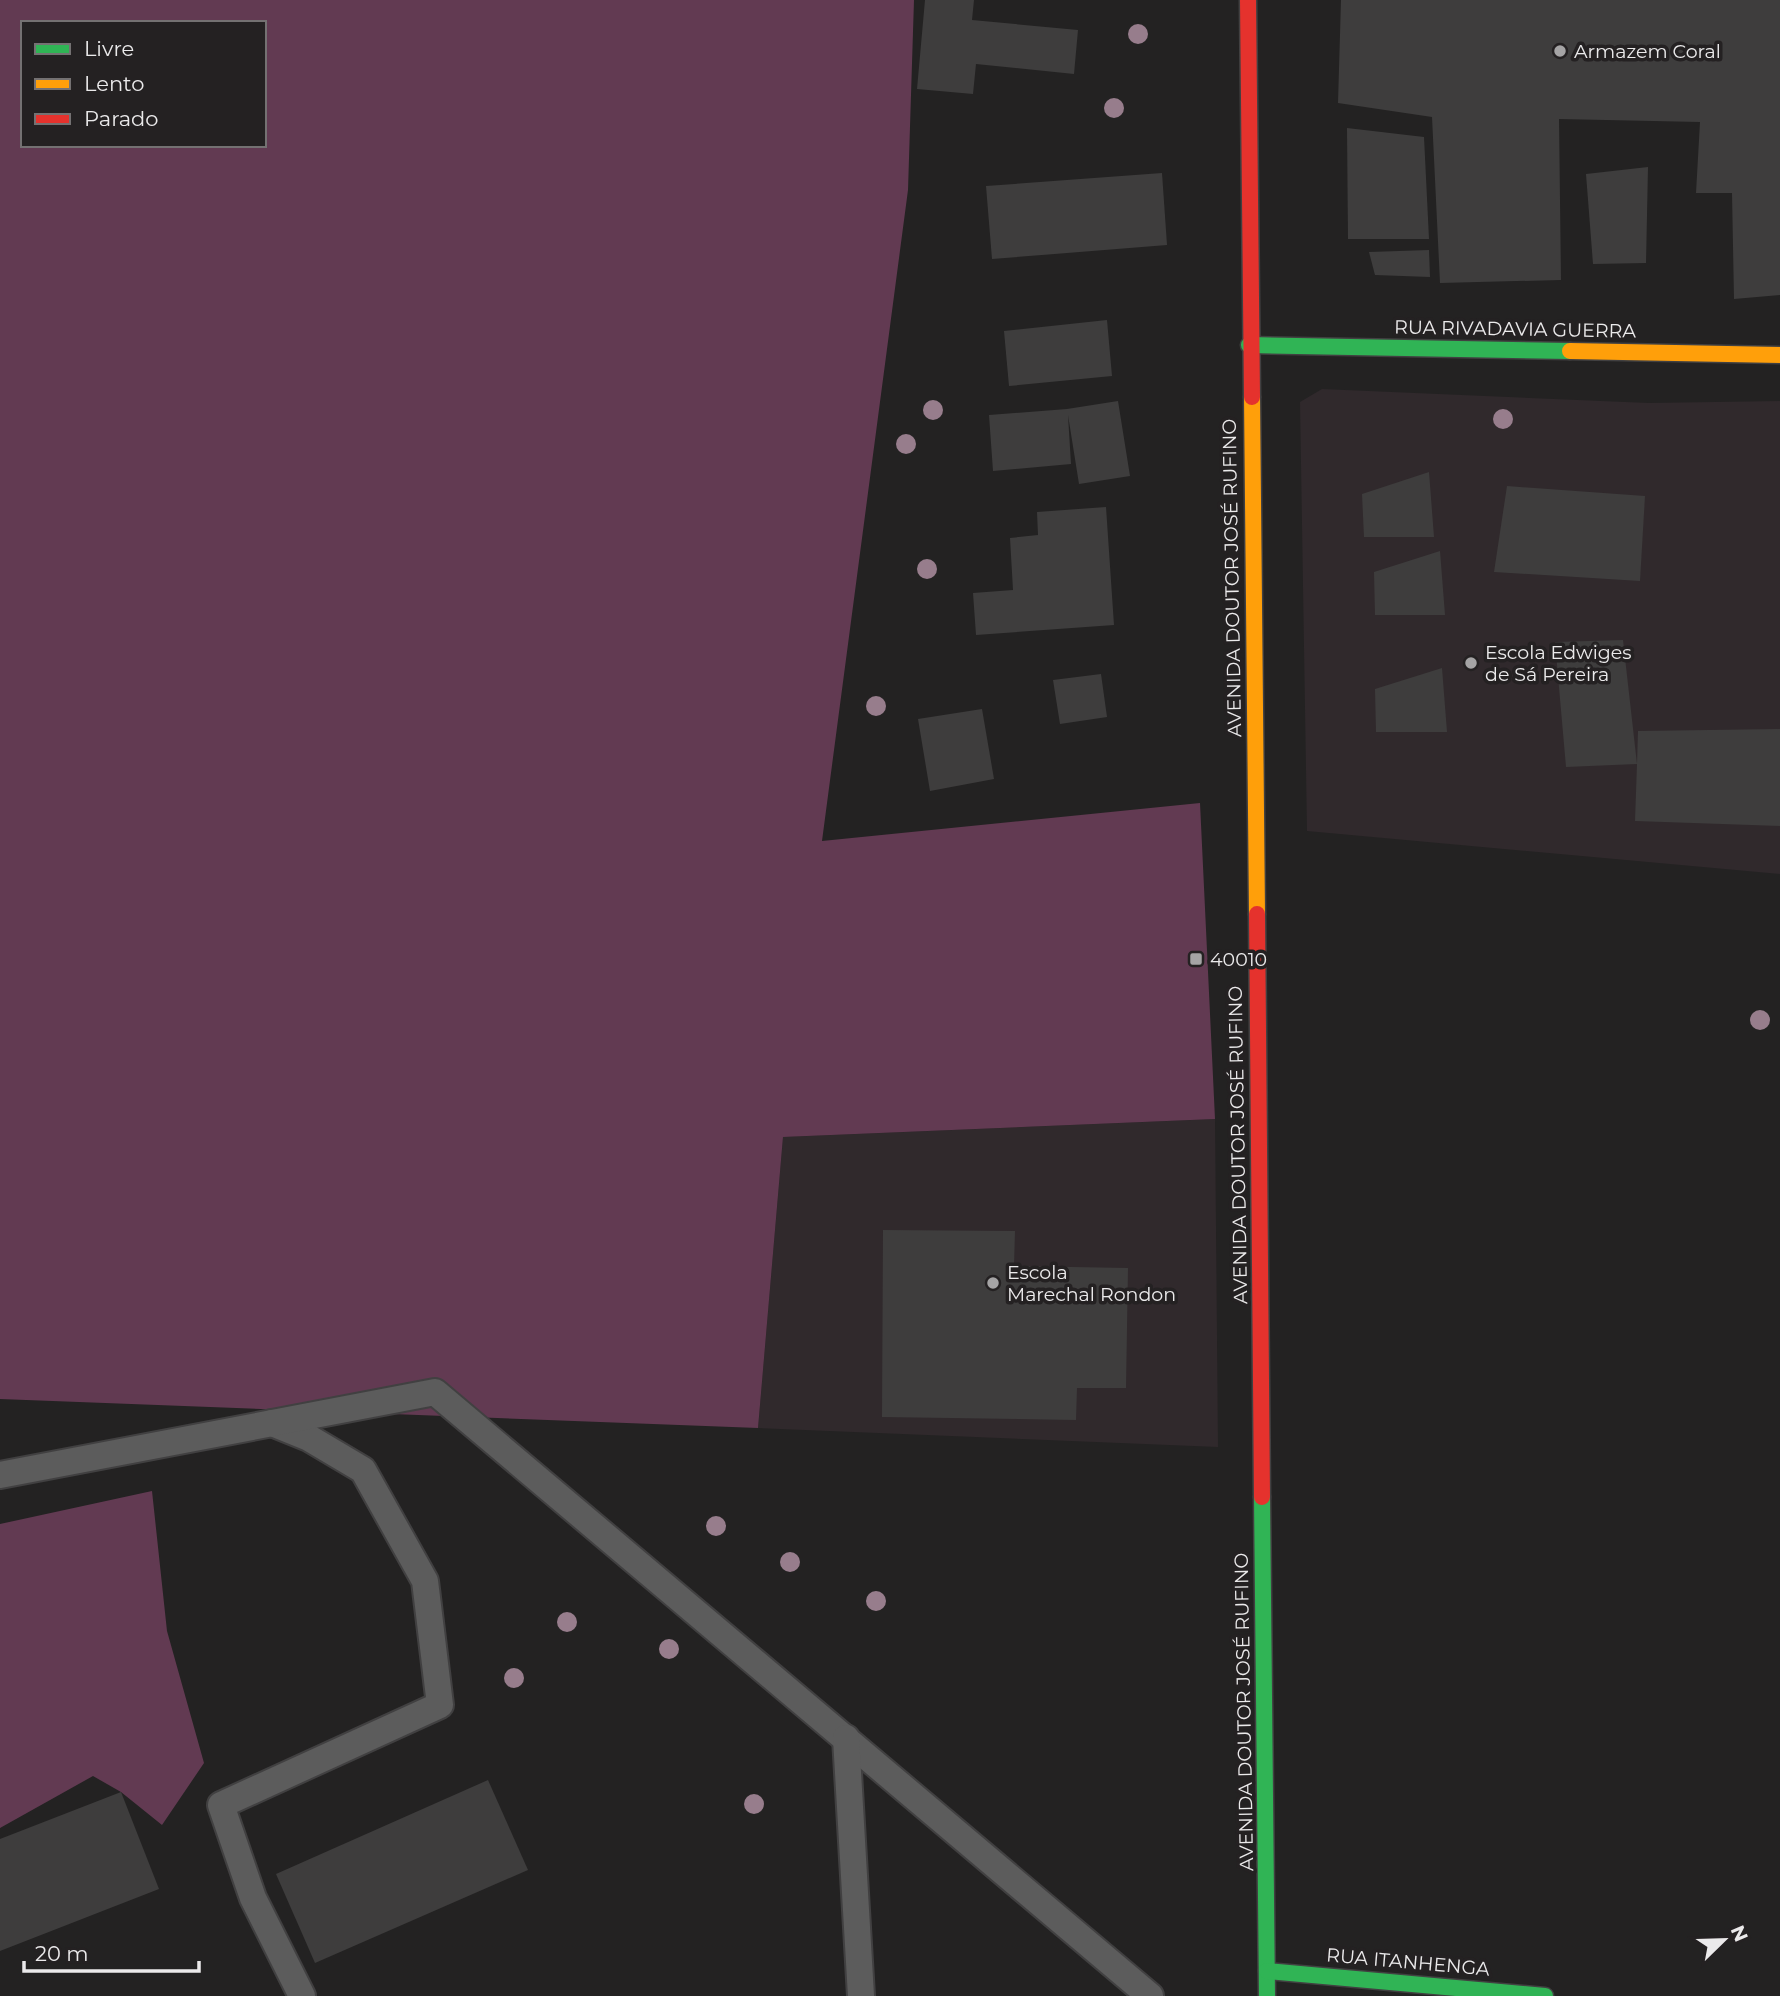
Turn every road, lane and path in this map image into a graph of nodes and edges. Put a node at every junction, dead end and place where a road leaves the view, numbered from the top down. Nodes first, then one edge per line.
1 (1248, 0) edge
2 (1249, 345) junction
3 (1780, 355) edge
4 (272, 1423) junction
5 (0, 1475) edge
6 (846, 1738) junction
7 (1267, 1971) junction
8 (302, 1996) edge
9 (861, 1996) edge
10 (1150, 1996) edge
11 (1267, 1996) edge
12 (1545, 1996) edge

1 - 2 main road, AVENIDA DOUTOR JOSÉ RUFINO
2 - 3 main road, RUA RIVADAVIA GUERRA
2 - 7 main road, AVENIDA DOUTOR JOSÉ RUFINO
4 - 5 lane
4 - 6 lane
4 - 8 lane
6 - 9 lane
6 - 10 lane
7 - 11 main road, AVENIDA DOUTOR JOSÉ RUFINO
7 - 12 main road, RUA ITANHENGA

